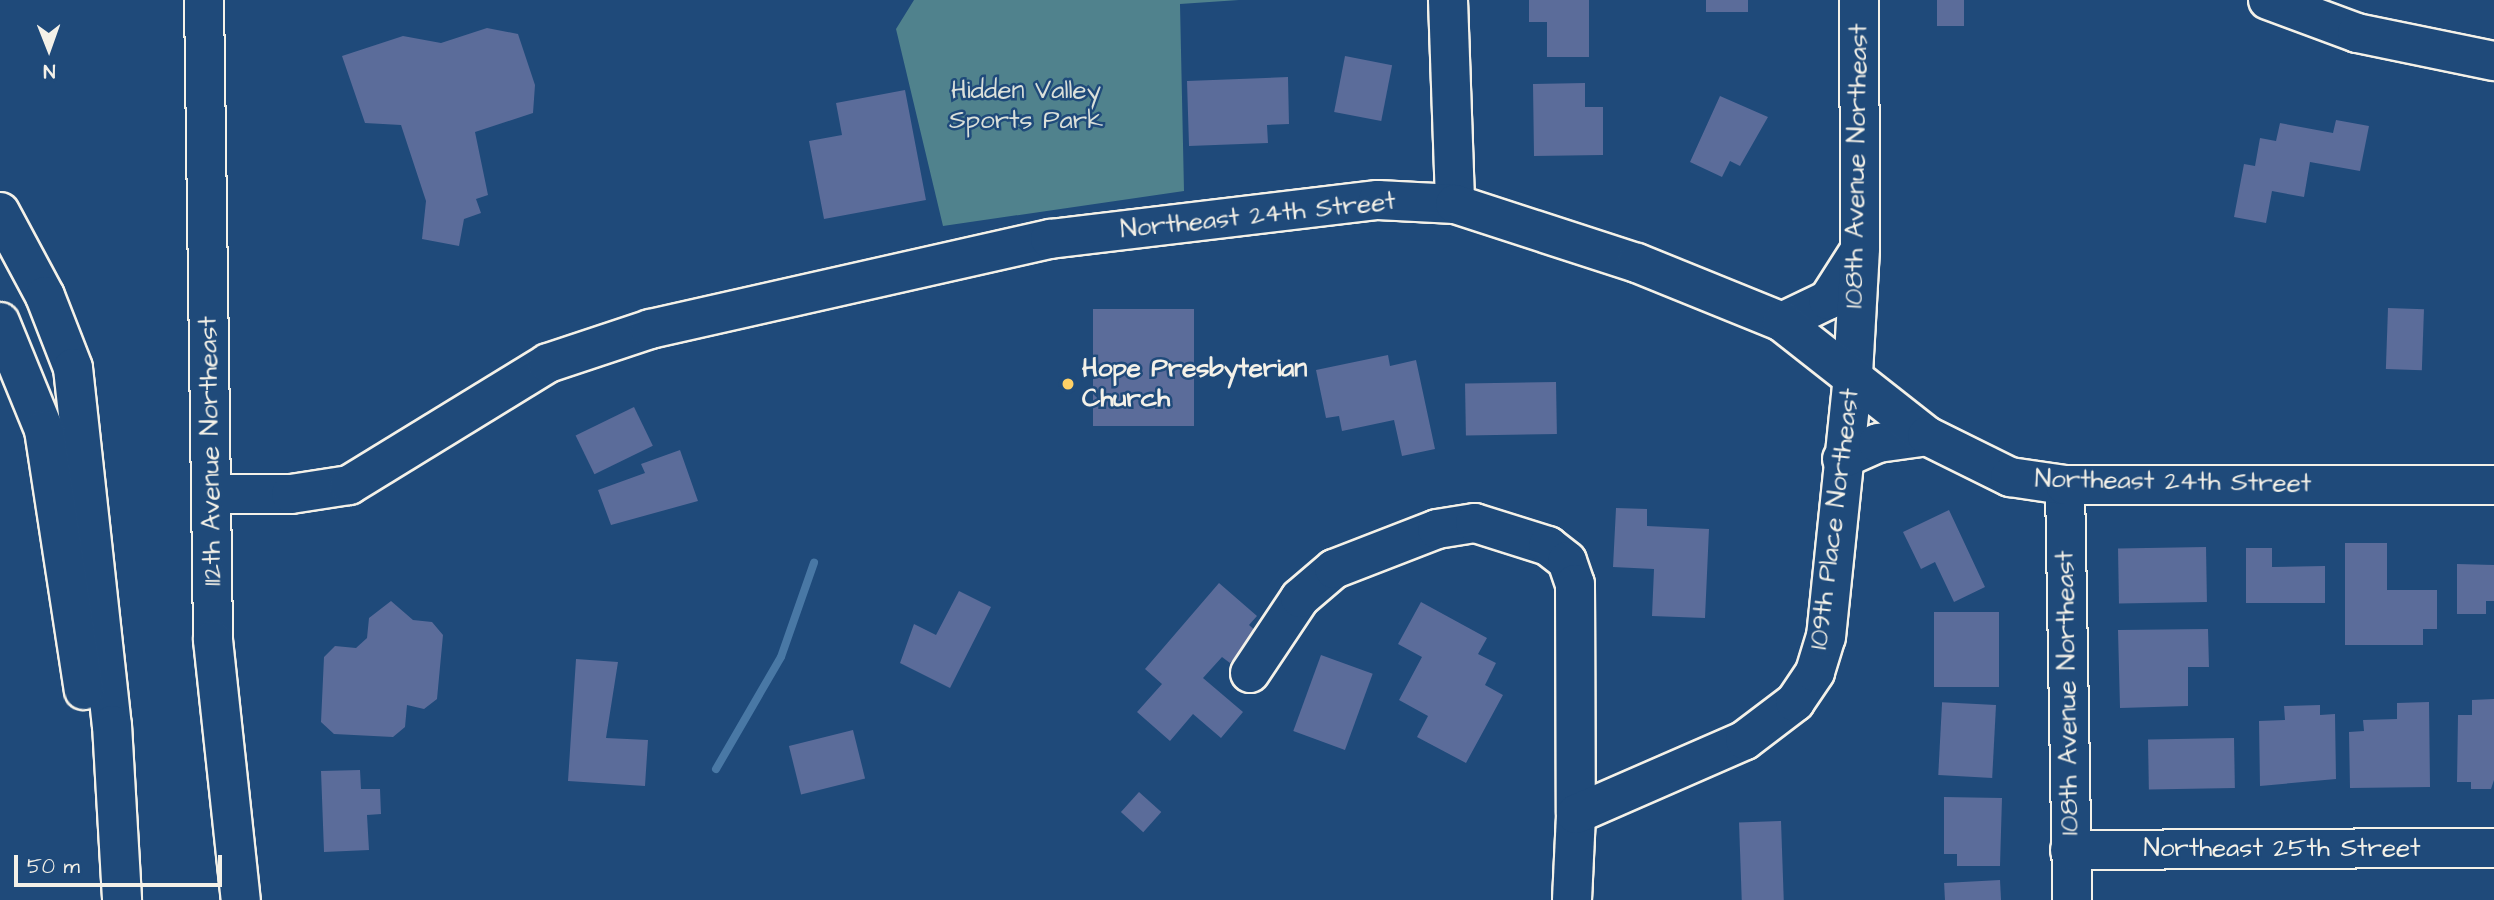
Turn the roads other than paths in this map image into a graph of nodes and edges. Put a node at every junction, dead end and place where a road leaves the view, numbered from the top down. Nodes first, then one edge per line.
1 (204, 0) edge
2 (1448, 0) edge
3 (1858, 0) edge
4 (2268, 0) edge
5 (2494, 61) edge
6 (1455, 204) junction
7 (0, 212) edge
8 (1860, 248) junction
9 (0, 322) edge
10 (1782, 322) junction
11 (1853, 374) junction
12 (1927, 436) junction
13 (1842, 459) junction
14 (2065, 485) junction
15 (2494, 485) edge
16 (212, 494) junction
17 (1250, 673) dead end
18 (1576, 814) junction
19 (2494, 848) edge
20 (2070, 850) junction
21 (112, 900) edge
22 (122, 900) edge
23 (241, 900) edge
24 (1572, 900) edge
25 (2072, 900) edge

1 - 16 main road, 112th Avenue Northeast
2 - 6 main road
3 - 8 main road, 108th Avenue Northeast
4 - 5 main road
6 - 10 main road, Northeast 24th Street
6 - 16 main road, Northeast 24th Street
7 - 22 main road
8 - 10 main road
8 - 11 main road, 108th Avenue Northeast
9 - 21 main road
10 - 11 main road, Northeast 24th Street
11 - 12 main road, Northeast 24th Street
11 - 13 main road, 109th Place Northeast
12 - 13 main road
12 - 14 main road, Northeast 24th Street
13 - 18 main road, 109th Place Northeast
14 - 15 main road, Northeast 24th Street
14 - 20 main road, 108th Avenue Northeast
16 - 23 main road, 112th Avenue Northeast
17 - 18 main road
18 - 24 main road
19 - 20 main road, Northeast 25th Street
20 - 25 main road, 108th Avenue Northeast

